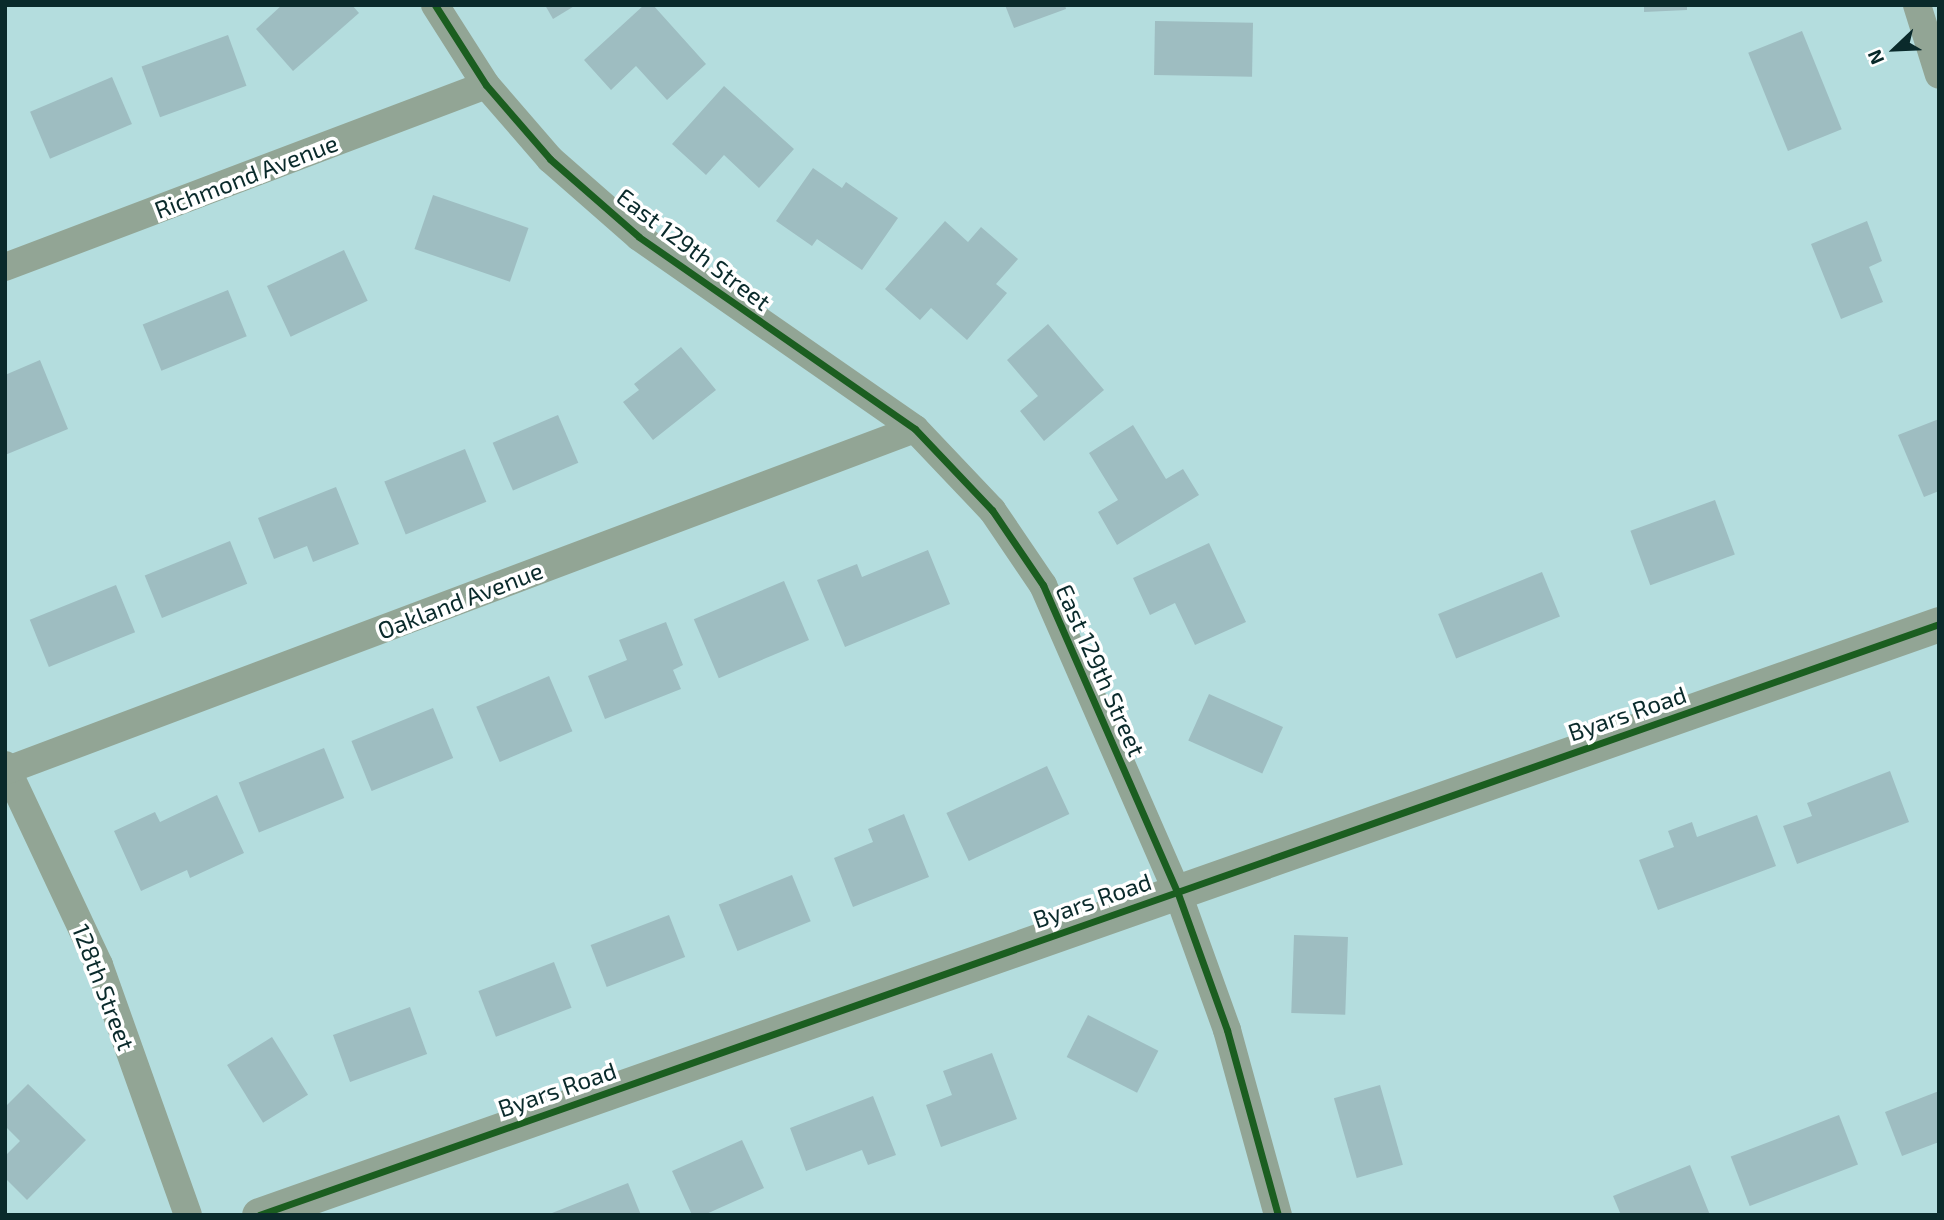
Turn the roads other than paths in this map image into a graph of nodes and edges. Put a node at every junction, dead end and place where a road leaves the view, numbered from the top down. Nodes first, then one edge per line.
1 (435, 5) edge
2 (1917, 5) edge
3 (1939, 75) edge
4 (486, 85) junction
5 (5, 267) edge
6 (915, 429) junction
7 (1939, 624) edge
8 (6, 769) edge
9 (1177, 891) junction
10 (188, 1215) edge
11 (259, 1215) edge
12 (1278, 1215) edge

1 - 4 street, East 129th Street
2 - 3 street
4 - 5 street, Richmond Avenue
4 - 6 street, East 129th Street
6 - 8 street, Oakland Avenue
6 - 9 street, East 129th Street
7 - 9 street, Byars Road
8 - 10 street, 128th Street
9 - 11 street, Byars Road
9 - 12 street, East 129th Street

